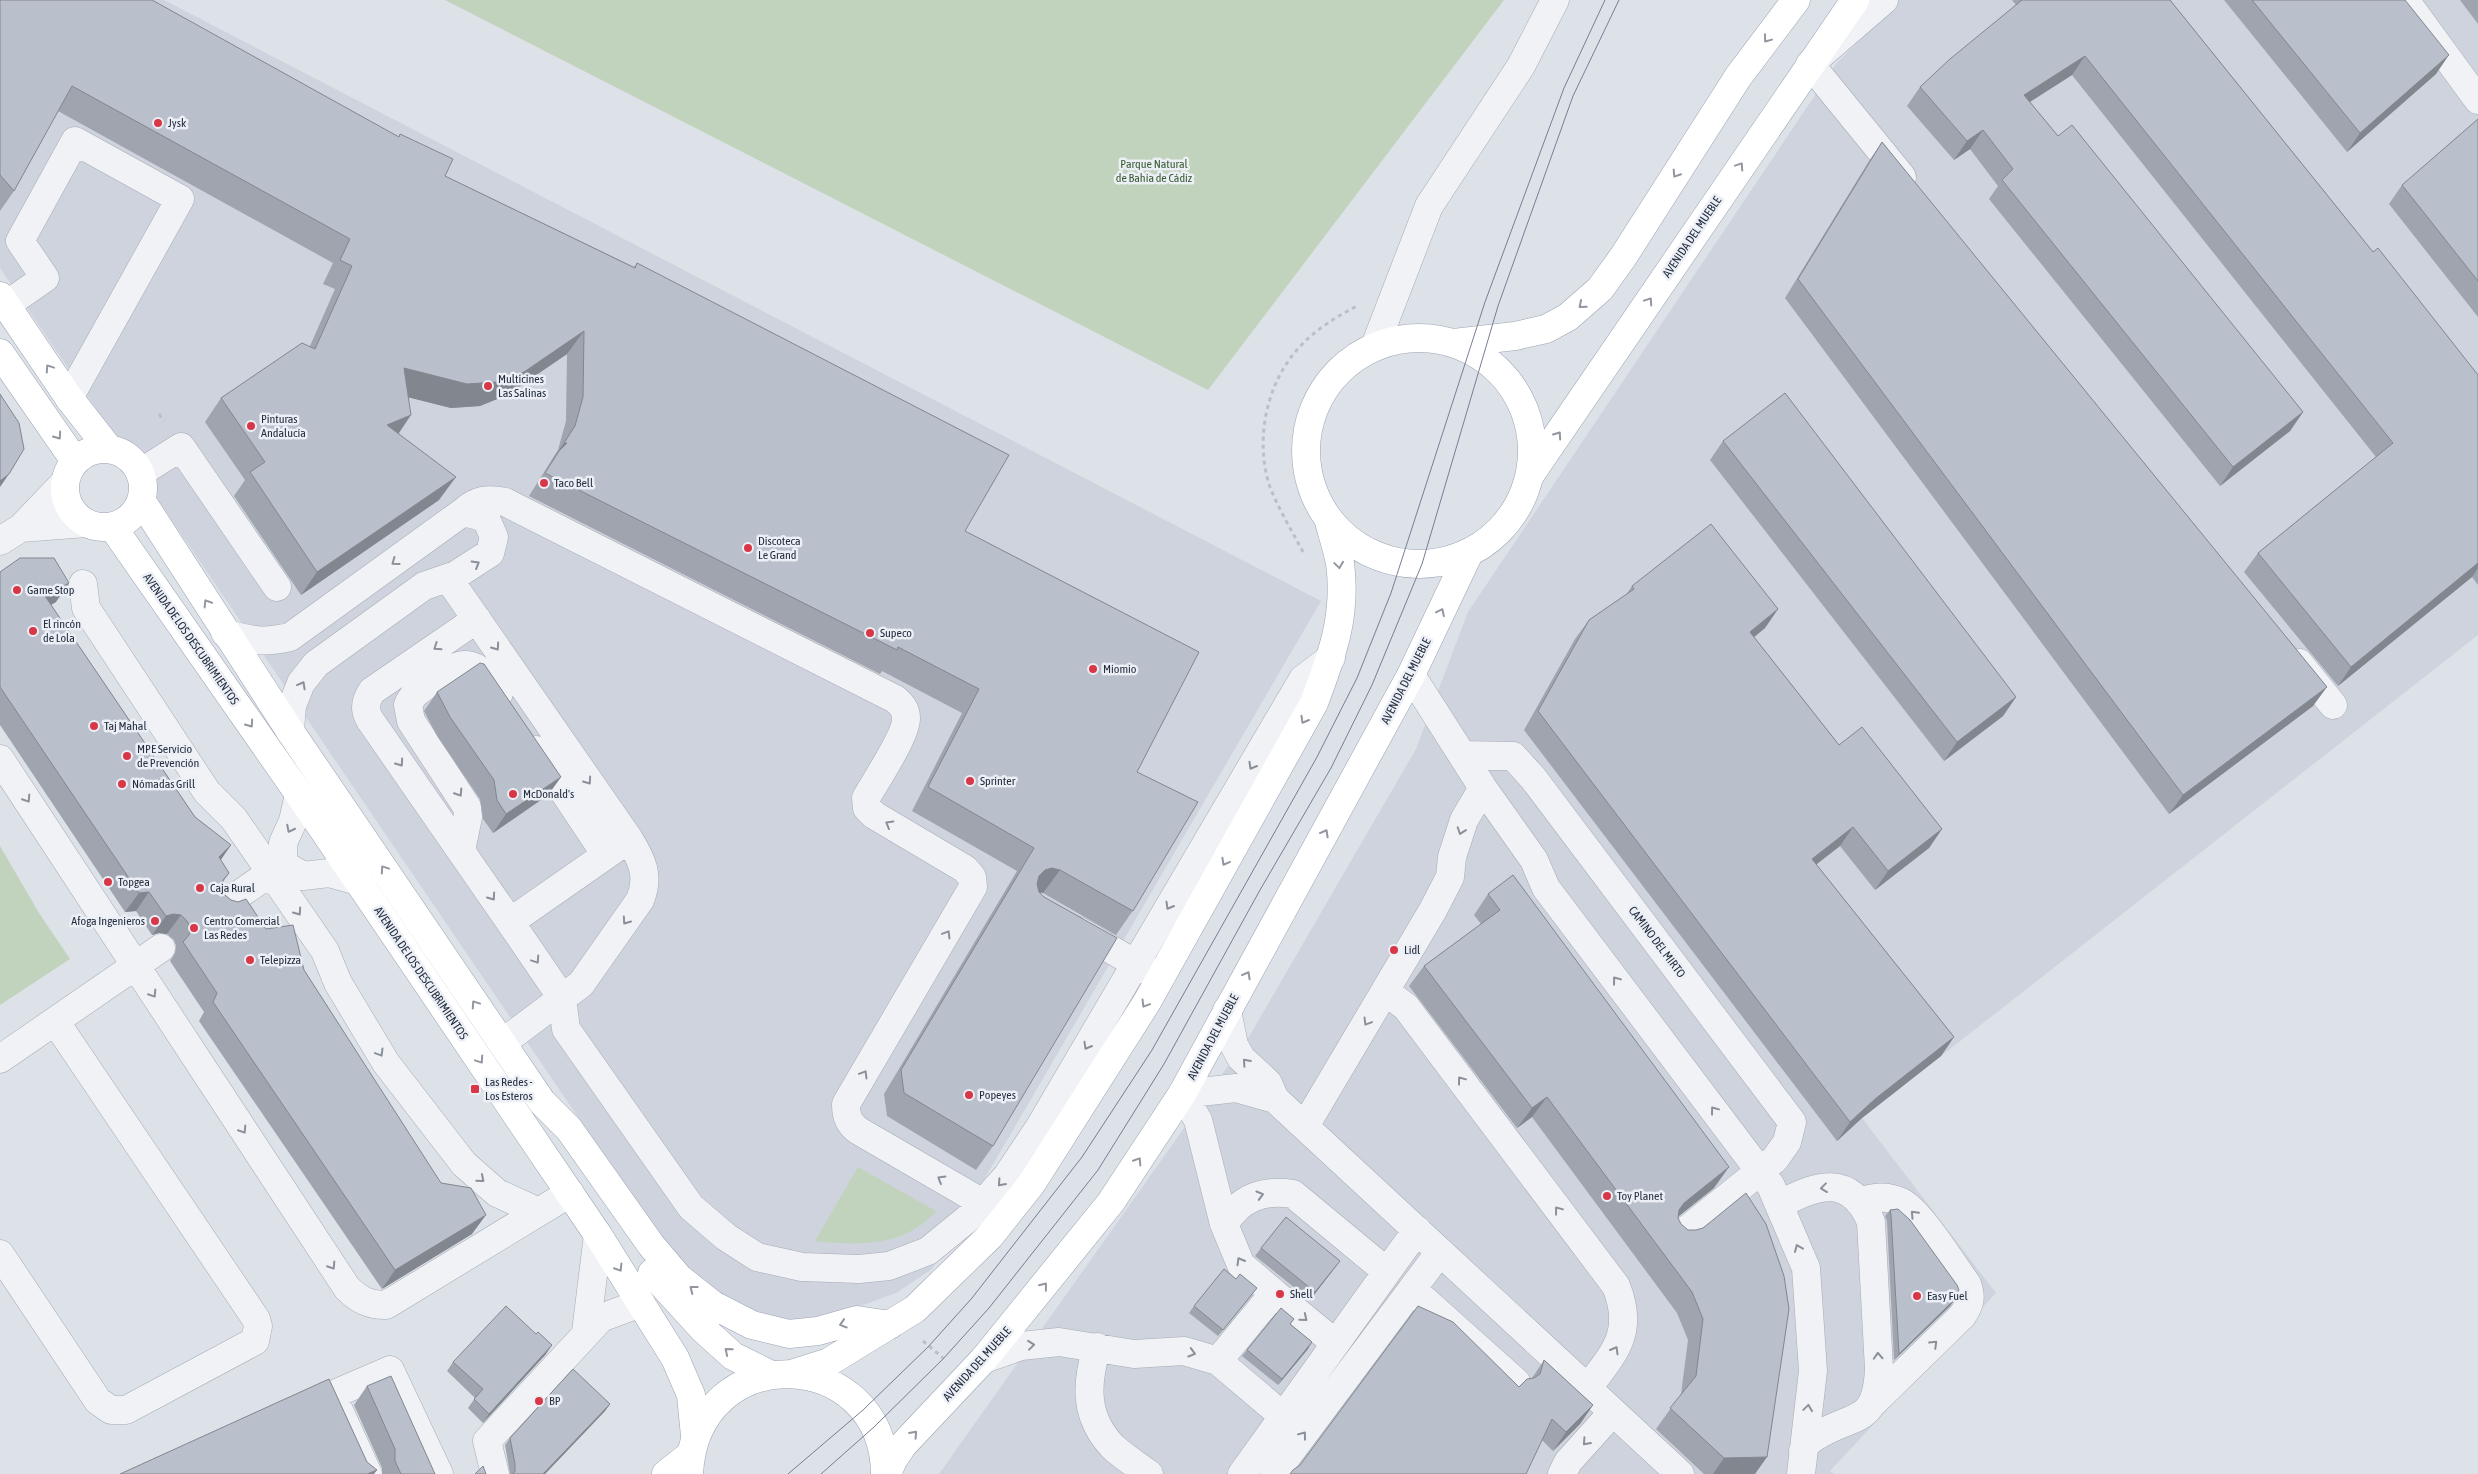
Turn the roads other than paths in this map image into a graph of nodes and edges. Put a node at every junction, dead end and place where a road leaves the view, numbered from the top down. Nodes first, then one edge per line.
1 (1555, 0) edge
2 (1796, 0) edge
3 (1855, 0) edge
4 (1884, 0) edge
5 (2405, 0) edge
6 (1810, 64) junction
7 (2478, 100) edge
8 (1917, 195) edge
9 (3, 301) edge
10 (1454, 343) junction
11 (1375, 346) junction
12 (0, 353) edge
13 (68, 398) junction
14 (110, 449) junction
15 (70, 472) junction
16 (140, 473) junction
17 (1530, 475) junction
18 (141, 500) junction
19 (463, 512) junction
20 (1328, 518) junction
21 (99, 525) junction
22 (11, 535) edge
23 (1469, 553) junction
24 (448, 578) junction
25 (83, 584) dead end
26 (277, 587) dead end
27 (477, 619) junction
28 (225, 633) junction
29 (2282, 643) edge
30 (1411, 675) junction
31 (2333, 704) dead end
32 (290, 731) junction
33 (1462, 755) junction
34 (0, 758) edge
35 (1483, 788) junction
36 (299, 794) junction
37 (1231, 825) junction
38 (629, 839) junction
39 (461, 851) junction
40 (606, 855) junction
41 (277, 868) junction
42 (358, 881) junction
43 (224, 904) edge
44 (1053, 916) edge
45 (510, 922) junction
46 (161, 948) dead end
47 (1136, 963) junction
48 (135, 966) junction
49 (1160, 978) junction
50 (1386, 991) junction
51 (562, 998) junction
52 (1227, 1010) junction
53 (55, 1021) junction
54 (502, 1042) junction
55 (0, 1059) edge
56 (1182, 1094) junction
57 (1275, 1099) junction
58 (542, 1102) junction
59 (1305, 1126) junction
60 (1760, 1172) junction
61 (570, 1193) junction
62 (1859, 1202) junction
63 (983, 1203) junction
64 (1779, 1205) junction
65 (539, 1212) junction
66 (1224, 1224) junction
67 (1417, 1230) junction
68 (598, 1235) junction
69 (1679, 1236) edge
70 (1440, 1252) junction
71 (0, 1254) edge
72 (1386, 1271) junction
73 (1412, 1289) junction
74 (1274, 1294) junction
75 (641, 1304) junction
76 (890, 1325) junction
77 (586, 1332) junction
78 (1335, 1343) junction
79 (1097, 1348) junction
80 (984, 1359) junction
81 (1218, 1361) junction
82 (781, 1374) junction
83 (1516, 1382) edge
84 (1587, 1390) junction
85 (1874, 1402) junction
86 (1612, 1413) junction
87 (1284, 1416) junction
88 (691, 1455) edge
89 (1802, 1462) edge
90 (368, 1474) edge
91 (440, 1474) edge
92 (495, 1474) edge
93 (666, 1474) edge
94 (886, 1474) edge
95 (1149, 1474) edge
96 (1242, 1474) edge
97 (1274, 1474) edge
98 (1562, 1474) edge
99 (1680, 1474) edge

1 - 11 street
2 -> 10 main road
3 - 6 main road, AVENIDA DEL MUEBLE
4 - 6 street
5 - 7 street
6 - 8 street
17 -> 6 main road, AVENIDA DEL MUEBLE
13 -> 9 main road
9 - 13 street
10 - 11 main road
10 - 17 main road
11 - 20 main road
12 -> 15 main road
13 - 14 main road
14 - 15 main road
14 - 16 main road
15 - 21 main road
15 - 22 street
16 - 18 main road
16 - 26 street
17 - 23 main road
18 - 21 main road
28 -> 18 main road
24 -> 19 street
19 -> 28 street
63 -> 19 street
20 - 23 main road
20 -> 37 main road
21 - 22 street
21 -> 36 main road, AVENIDA DE LOS DESCUBRIMIENTOS
30 -> 23 main road, AVENIDA DEL MUEBLE
24 - 27 street
32 -> 24 street
25 - 41 street
27 -> 38 street
27 -> 39 street
28 - 32 main road
29 - 31 street
30 - 33 street
52 -> 30 main road, AVENIDA DEL MUEBLE
54 -> 32 main road
33 - 35 street
33 - 60 street, CAMINO DEL MIRTO
34 -> 48 street
35 -> 50 street
60 -> 35 street
36 -> 41 street
36 - 42 main road, AVENIDA DE LOS DESCUBRIMIENTOS
37 -> 47 street
37 -> 49 main road
38 - 40 street
38 -> 51 street
40 -> 39 street
39 -> 45 street
40 - 45 street
41 - 42 street
41 - 43 street
41 -> 65 street
42 -> 61 main road, AVENIDA DE LOS DESCUBRIMIENTOS
44 - 47 street
45 -> 51 street
46 - 48 street
47 - 49 street
47 -> 63 street
48 - 53 street
48 -> 65 street
49 -> 76 main road
50 -> 59 street
84 -> 50 street
51 - 54 street
51 - 63 street
52 - 56 main road, AVENIDA DEL MUEBLE
57 -> 52 street
53 - 55 street
53 - 71 street
54 - 58 main road
56 - 57 street
56 - 66 street
80 -> 56 main road, AVENIDA DEL MUEBLE
57 - 59 street
76 -> 58 main road
82 -> 58 main road
59 - 67 street
60 - 64 street
60 - 69 street
61 - 65 street
61 - 68 main road, AVENIDA DE LOS DESCUBRIMIENTOS
62 -> 64 street
85 -> 62 street
85 -> 62 street
89 -> 64 street
66 -> 72 street
74 -> 66 street
67 - 70 street
67 - 72 street
68 -> 75 main road, AVENIDA DE LOS DESCUBRIMIENTOS
68 - 77 street
70 - 73 street
70 - 84 street
72 - 78 street
73 - 83 street
97 -> 73 street
74 -> 78 street
74 - 81 street
75 - 77 street
75 - 88 main road, AVENIDA DE LOS DESCUBRIMIENTOS
76 - 82 main road
77 - 92 street
78 - 87 street
80 -> 79 street
79 -> 81 street
79 - 95 street
94 -> 80 main road, AVENIDA DEL MUEBLE
81 - 87 street
82 - 88 main road
82 - 94 main road
84 - 86 street
85 - 89 street
86 -> 98 street
86 - 99 street
87 - 96 street
88 - 93 main road
90 - 91 street

